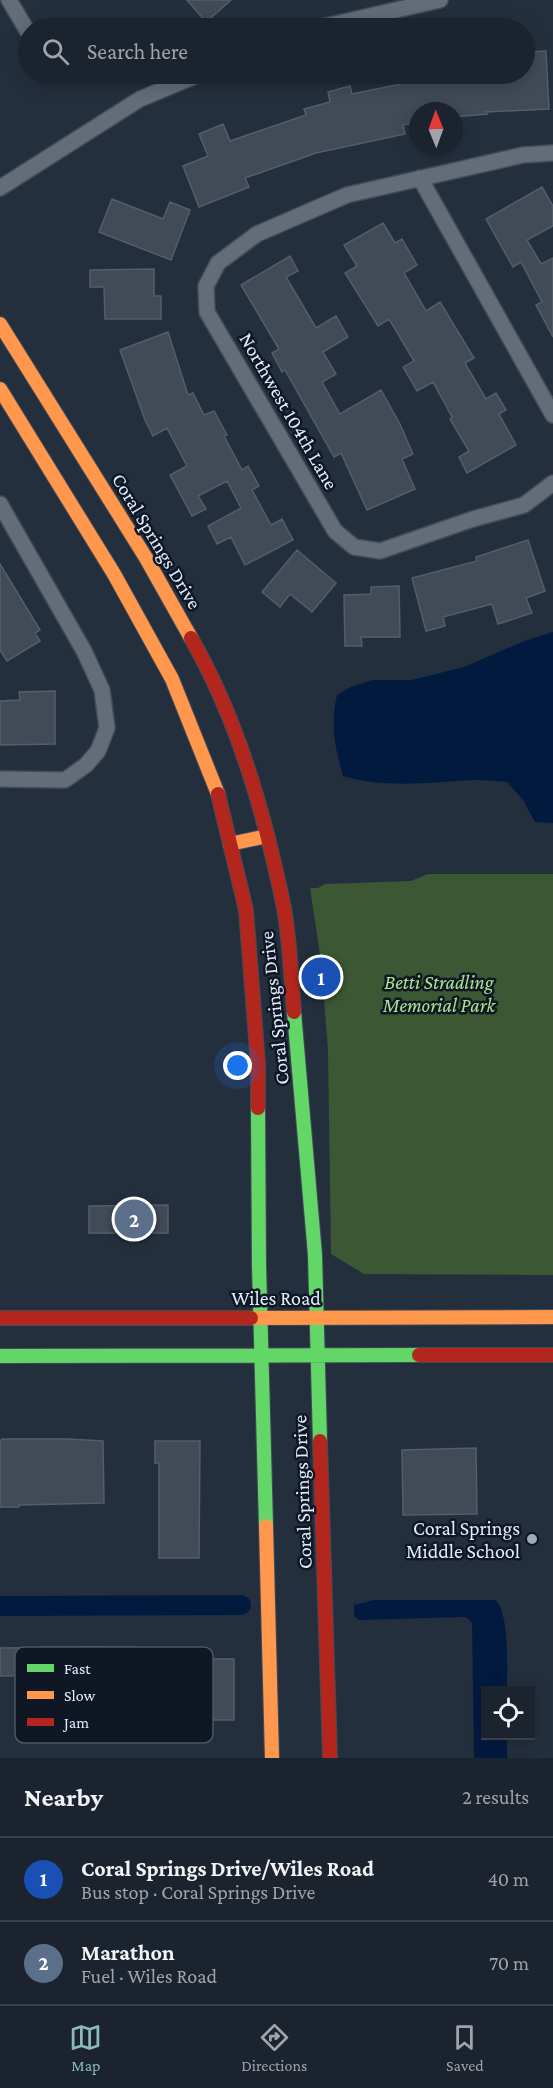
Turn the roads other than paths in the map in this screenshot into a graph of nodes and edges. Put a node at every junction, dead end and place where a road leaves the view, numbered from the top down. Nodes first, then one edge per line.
1 (9, 0) edge
2 (440, 0) edge
3 (20, 18) edge
4 (361, 18) edge
5 (176, 84) edge
6 (553, 153) edge
7 (420, 178) junction
8 (0, 188) edge
9 (0, 324) edge
10 (0, 389) edge
11 (553, 415) edge
12 (553, 483) edge
13 (0, 504) edge
14 (0, 779) edge
15 (267, 836) junction
16 (230, 844) junction
17 (317, 1317) junction
18 (553, 1317) edge
19 (0, 1318) edge
20 (261, 1318) junction
21 (0, 1356) edge
22 (262, 1356) junction
23 (318, 1356) junction
24 (553, 1356) edge
25 (273, 1758) edge
26 (330, 1758) edge

1 - 3 street
2 - 4 street
5 - 8 street
6 - 7 street
7 - 11 street
7 - 12 street, Northwest 104th Lane
9 - 15 main road, Coral Springs Drive
10 - 16 main road, Coral Springs Drive
13 - 14 street
15 - 16 main road
15 - 17 main road, Coral Springs Drive
16 - 20 main road, Coral Springs Drive
17 - 18 main road, Wiles Road
17 - 20 main road, Wiles Road
17 - 23 main road, Coral Springs Drive
19 - 20 main road, Wiles Road
20 - 22 main road, Coral Springs Drive
21 - 22 main road
22 - 23 main road
22 - 25 main road, Coral Springs Drive
23 - 24 main road
23 - 26 main road, Coral Springs Drive

